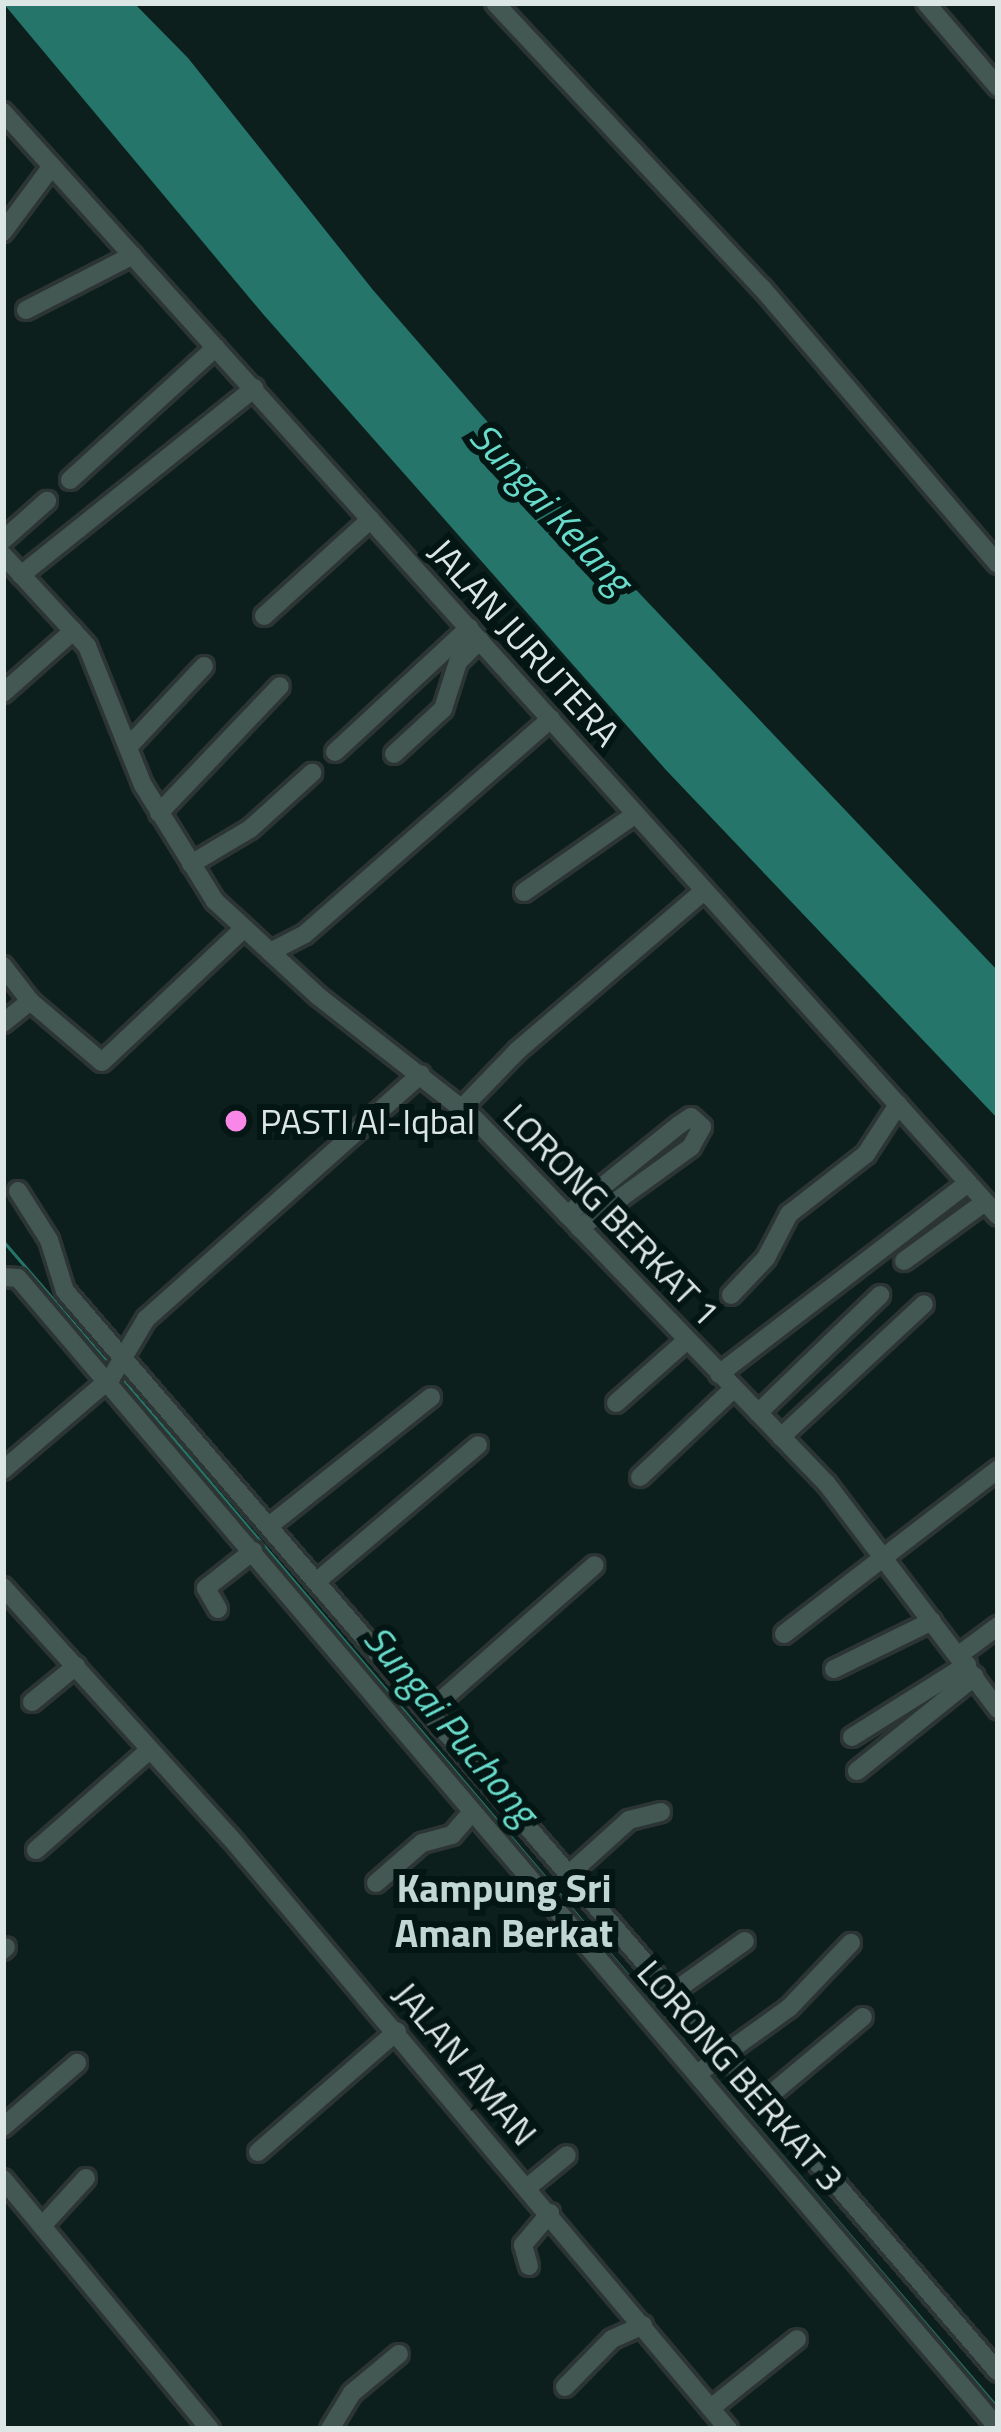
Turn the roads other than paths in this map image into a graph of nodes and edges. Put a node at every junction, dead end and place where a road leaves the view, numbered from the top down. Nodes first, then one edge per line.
1 (495, 3) edge
2 (926, 3) edge
3 (998, 87) edge
4 (6, 122) edge
5 (52, 166) junction
6 (3, 232) edge
7 (133, 255) junction
8 (26, 310) dead end
9 (216, 347) junction
10 (254, 388) junction
11 (70, 480) dead end
12 (46, 501) dead end
13 (371, 519) junction
14 (3, 540) edge
15 (3, 555) edge
16 (998, 564) edge
17 (21, 575) junction
18 (264, 616) dead end
19 (73, 631) junction
20 (474, 634) junction
21 (204, 665) dead end
22 (280, 686) dead end
23 (3, 693) edge
24 (550, 719) junction
25 (128, 747) junction
26 (335, 752) dead end
27 (394, 754) dead end
28 (312, 773) dead end
29 (159, 813) junction
30 (636, 814) junction
31 (191, 864) junction
32 (704, 891) junction
33 (524, 892) dead end
34 (243, 929) junction
35 (270, 952) junction
36 (3, 966) edge
37 (29, 1001) junction
38 (3, 1023) edge
39 (421, 1074) junction
40 (898, 1105) junction
41 (463, 1107) junction
42 (968, 1183) junction
43 (18, 1191) dead end
44 (992, 1209) edge
45 (573, 1222) junction
46 (904, 1262) dead end
47 (3, 1277) edge
48 (730, 1294) dead end
49 (880, 1294) dead end
50 (924, 1304) dead end
51 (687, 1340) junction
52 (116, 1371) junction
53 (726, 1381) junction
54 (431, 1397) dead end
55 (616, 1402) dead end
56 (758, 1413) junction
57 (782, 1437) junction
58 (478, 1445) dead end
59 (998, 1468) edge
60 (3, 1470) edge
61 (640, 1477) dead end
62 (269, 1526) junction
63 (253, 1551) junction
64 (885, 1554) junction
65 (595, 1565) dead end
66 (316, 1582) junction
67 (3, 1587) edge
68 (218, 1609) dead end
69 (932, 1621) junction
70 (998, 1626) edge
71 (784, 1634) dead end
72 (376, 1652) junction
73 (967, 1665) junction
74 (76, 1666) junction
75 (356, 1669) junction
76 (834, 1669) dead end
77 (32, 1702) dead end
78 (425, 1707) junction
79 (998, 1709) edge
80 (399, 1721) junction
81 (852, 1737) dead end
82 (147, 1752) junction
83 (857, 1771) dead end
84 (472, 1812) junction
85 (661, 1812) dead end
86 (540, 1846) junction
87 (36, 1850) dead end
88 (517, 1864) junction
89 (566, 1876) junction
90 (376, 1883) dead end
91 (745, 1940) dead end
92 (851, 1943) dead end
93 (669, 1995) junction
94 (862, 2017) dead end
95 (397, 2032) junction
96 (719, 2056) junction
97 (77, 2063) dead end
98 (698, 2072) junction
99 (764, 2100) junction
100 (3, 2127) edge
101 (258, 2152) dead end
102 (567, 2155) dead end
103 (86, 2177) dead end
104 (3, 2179) edge
105 (528, 2187) junction
106 (550, 2212) junction
107 (42, 2226) junction
108 (530, 2266) dead end
109 (643, 2325) junction
110 (797, 2339) dead end
111 (399, 2354) dead end
112 (998, 2372) edge
113 (565, 2387) dead end
114 (711, 2408) junction
115 (206, 2428) edge
116 (998, 2428) edge
117 (330, 2429) edge
118 (728, 2429) edge

1 - 16 street
2 - 3 street
4 - 5 street, JALAN JURUTERA
5 - 6 street
5 - 7 street, JALAN JURUTERA
7 - 8 street
7 - 9 street, JALAN JURUTERA
9 - 10 street, JALAN JURUTERA
9 - 11 street
10 - 13 street, JALAN JURUTERA
10 - 17 street
12 - 14 street
13 - 18 street
13 - 20 street, JALAN JURUTERA
15 - 17 street, LORONG BERKAT 1
17 - 19 street, LORONG BERKAT 1
19 - 23 street
19 - 25 street, LORONG BERKAT 1
20 - 24 street, JALAN JURUTERA
20 - 26 street
20 - 27 street
21 - 25 street
22 - 29 street
24 - 30 street, JALAN JURUTERA
24 - 35 street
25 - 29 street, LORONG BERKAT 1
28 - 31 street
29 - 31 street, LORONG BERKAT 1
30 - 32 street, JALAN JURUTERA
30 - 33 street
31 - 34 street, LORONG BERKAT 1
32 - 40 street, JALAN JURUTERA
32 - 41 street
34 - 35 street, LORONG BERKAT 1
34 - 37 street
35 - 39 street, LORONG BERKAT 1
36 - 37 street
37 - 38 street
39 - 41 street, LORONG BERKAT 1
39 - 52 street
40 - 42 street, JALAN JURUTERA
40 - 48 street
41 - 45 street, LORONG BERKAT 1
42 - 44 street, JALAN JURUTERA
42 - 53 street
43 - 52 street
44 - 46 street
45 - 45 street
45 - 51 street, LORONG BERKAT 1
47 - 52 street
49 - 56 street
50 - 57 street
51 - 53 street, LORONG BERKAT 1
51 - 55 street
52 - 60 street
52 - 62 street
52 - 63 street, LORONG BERKAT 3
53 - 56 street, LORONG BERKAT 1
53 - 61 street
54 - 62 street
56 - 57 street, LORONG BERKAT 1
57 - 64 street, LORONG BERKAT 1
58 - 66 street
59 - 64 street
62 - 66 street
63 - 68 street
63 - 75 street, LORONG BERKAT 3
64 - 69 street, LORONG BERKAT 1
64 - 71 street
65 - 78 street
66 - 72 street
67 - 74 street, JALAN AMAN
69 - 73 street, LORONG BERKAT 1
69 - 76 street
70 - 73 street
72 - 75 street
72 - 78 street
73 - 79 street, LORONG BERKAT 1
73 - 81 street
73 - 83 street
74 - 77 street
74 - 82 street, JALAN AMAN
75 - 80 street, LORONG BERKAT 3
78 - 80 street
78 - 86 street
80 - 84 street, LORONG BERKAT 3
82 - 87 street
82 - 95 street, JALAN AMAN
84 - 88 street, LORONG BERKAT 3
84 - 90 street
85 - 89 street
86 - 88 street
86 - 89 street
88 - 98 street, LORONG BERKAT 3
89 - 93 street
91 - 93 street
92 - 96 street
93 - 96 street
94 - 99 street
95 - 101 street
95 - 105 street, JALAN AMAN
96 - 98 street
96 - 99 street
97 - 100 street
98 - 116 street, LORONG BERKAT 3
99 - 112 street
102 - 105 street
103 - 107 street
104 - 107 street
105 - 106 street, JALAN AMAN
106 - 108 street
106 - 109 street, JALAN AMAN
107 - 115 street
109 - 113 street
109 - 114 street, JALAN AMAN
110 - 114 street
111 - 117 street
114 - 118 street, JALAN AMAN

